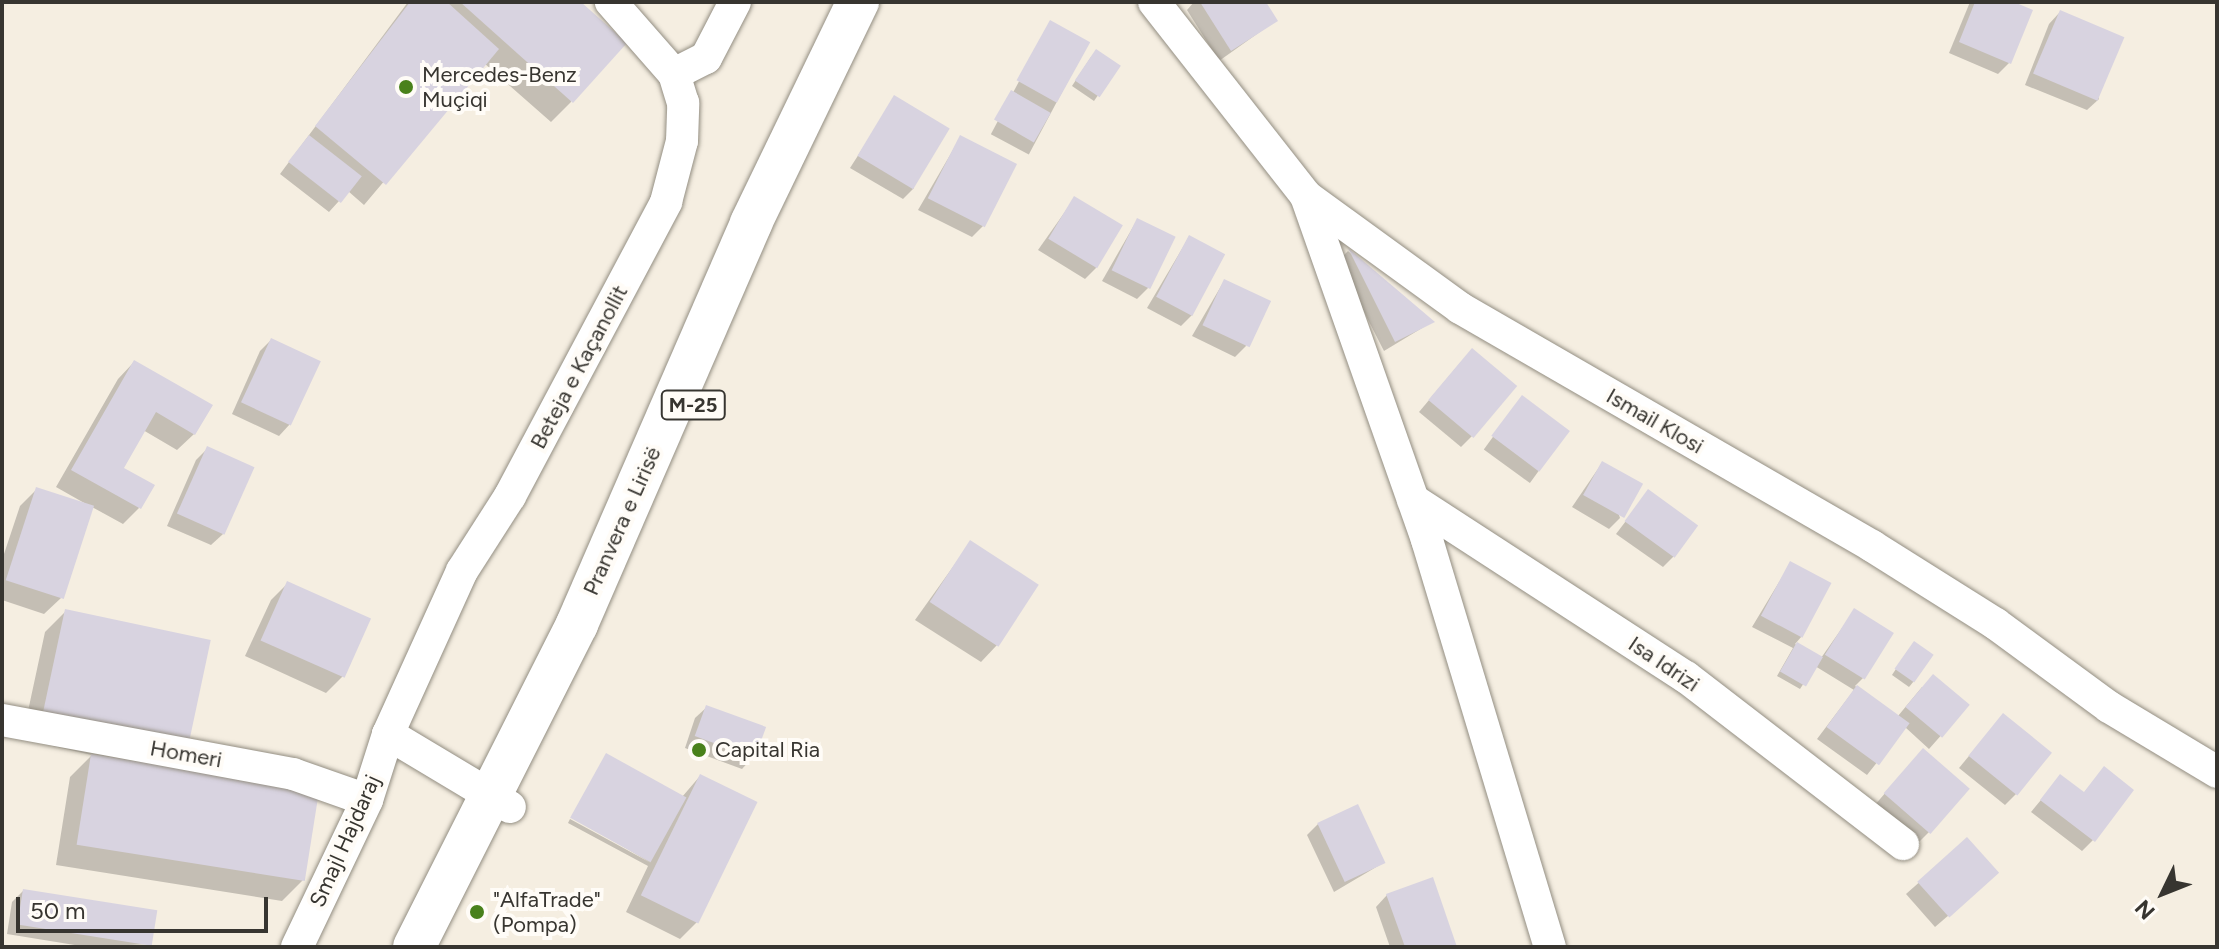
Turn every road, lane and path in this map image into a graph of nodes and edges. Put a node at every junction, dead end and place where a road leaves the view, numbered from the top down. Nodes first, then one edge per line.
1 (611, 2) edge
2 (735, 2) edge
3 (858, 2) edge
4 (873, 2) edge
5 (1154, 2) edge
6 (674, 74) junction
7 (1306, 196) junction
8 (1413, 500) junction
9 (2, 720) edge
10 (388, 734) junction
11 (2217, 772) edge
12 (367, 800) junction
13 (500, 801) junction
14 (1903, 844) dead end
15 (297, 947) edge
16 (414, 947) edge
17 (438, 947) edge
18 (1550, 947) edge

1 - 6 street, Beteja e Kaçanollit
2 - 6 street
3 - 13 main road, Pranvera e Lirisë / M-25
4 - 13 main road, Pranvera e Lirisë / M-25
5 - 7 street, Ismail Klosi
6 - 10 street, Beteja e Kaçanollit
7 - 8 street
7 - 11 street, Ismail Klosi
8 - 14 street, Isa Idrizi
8 - 18 street
9 - 12 street, Homeri
10 - 12 street, Smajl Hajdaraj
10 - 13 street
12 - 15 street, Smajl Hajdaraj
13 - 16 main road, Pranvera e Lirisë / M-25
13 - 17 main road, Pranvera e Lirisë / M-25

